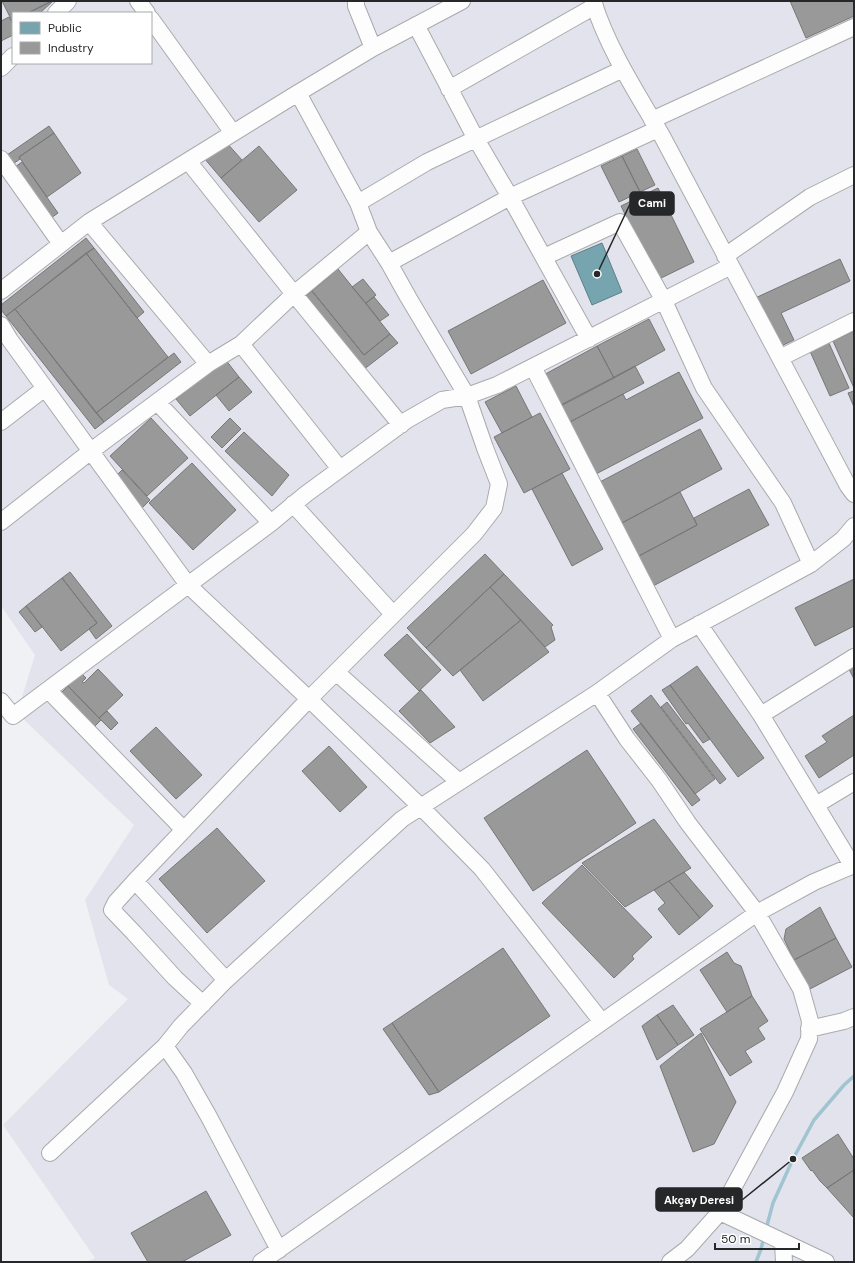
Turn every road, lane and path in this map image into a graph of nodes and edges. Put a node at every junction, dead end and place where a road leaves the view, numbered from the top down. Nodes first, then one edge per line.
1 (68, 1) edge
2 (138, 1) edge
3 (356, 1) edge
4 (462, 1) edge
5 (594, 4) edge
6 (57, 12) edge
7 (146, 12) edge
8 (152, 20) edge
9 (416, 25) junction
10 (854, 27) edge
11 (372, 48) junction
12 (12, 57) edge
13 (1, 68) edge
14 (624, 69) junction
15 (449, 89) junction
16 (298, 93) junction
17 (655, 124) junction
18 (233, 133) junction
19 (476, 139) junction
20 (1, 159) edge
21 (188, 161) junction
22 (854, 175) edge
23 (510, 197) junction
24 (358, 203) junction
25 (89, 222) junction
26 (369, 232) junction
27 (61, 244) junction
28 (544, 257) junction
29 (728, 261) junction
30 (389, 263) junction
31 (1, 291) edge
32 (294, 294) junction
33 (664, 301) junction
34 (854, 322) edge
35 (1, 325) edge
36 (589, 339) junction
37 (241, 344) junction
38 (780, 358) junction
39 (208, 364) junction
40 (533, 367) junction
41 (45, 388) junction
42 (467, 396) junction
43 (157, 402) junction
44 (1, 422) edge
45 (401, 425) junction
46 (91, 451) junction
47 (340, 469) junction
48 (854, 494) edge
49 (293, 504) junction
50 (1, 522) edge
51 (271, 523) junction
52 (854, 526) edge
53 (811, 564) junction
54 (188, 586) junction
55 (394, 614) junction
56 (699, 624) junction
57 (672, 639) junction
58 (854, 657) edge
59 (336, 672) junction
60 (48, 690) junction
61 (597, 693) junction
62 (309, 698) junction
63 (1, 701) edge
64 (761, 715) junction
65 (459, 782) junction
66 (854, 782) edge
67 (816, 805) junction
68 (421, 807) junction
69 (184, 830) junction
70 (853, 865) edge
71 (135, 881) junction
72 (757, 913) junction
73 (226, 980) junction
74 (203, 1004) junction
75 (854, 1016) edge
76 (602, 1022) junction
77 (809, 1029) junction
78 (165, 1046) junction
79 (50, 1153) dead end
80 (720, 1212) junction
81 (771, 1236) junction
82 (279, 1250) junction
83 (261, 1262) edge
84 (670, 1262) edge
85 (784, 1262) edge
86 (826, 1262) edge

1 - 6 street
2 - 7 street
3 - 11 street
4 - 9 street
5 - 14 street
5 - 15 street
8 - 18 street
9 - 11 street
9 - 15 street
10 - 17 street
11 - 16 street
12 - 13 street
14 - 17 street
14 - 19 street
15 - 19 street
16 - 18 street
16 - 24 street
17 - 23 street
17 - 29 street
18 - 21 street
19 - 23 street
19 - 24 street
20 - 27 street
21 - 25 street
21 - 32 street
22 - 29 street
23 - 28 street
23 - 30 street
24 - 26 street
25 - 27 street
25 - 39 street
26 - 30 street
26 - 32 street
27 - 31 street
28 - 33 street
28 - 36 street
29 - 33 street
29 - 38 street
30 - 42 street
32 - 37 street
32 - 45 street
33 - 36 street
33 - 53 street
34 - 38 street
35 - 41 street
36 - 40 street
37 - 39 street
37 - 47 street
38 - 48 street
39 - 43 street
40 - 42 street
40 - 57 street
41 - 44 street
41 - 46 street
42 - 45 street
42 - 55 street
43 - 46 street
43 - 51 street
45 - 47 street
46 - 50 street
46 - 54 street
47 - 49 street
49 - 51 street
49 - 55 street
51 - 54 street
52 - 53 street
53 - 56 street
54 - 60 street
54 - 62 street
55 - 59 street
56 - 57 street
56 - 64 street
57 - 61 street
58 - 64 street
59 - 62 street
59 - 65 street
60 - 63 street
60 - 69 street
61 - 65 street
61 - 72 street
62 - 68 street
62 - 69 street
64 - 67 street
65 - 68 street
66 - 67 street
67 - 70 street
68 - 73 street
68 - 76 street
69 - 71 street
70 - 72 street
71 - 73 street
71 - 74 street
72 - 76 street
72 - 77 street
73 - 74 street
74 - 78 street
75 - 77 street
76 - 82 street
77 - 80 street
78 - 79 street
78 - 82 street
80 - 81 street
80 - 84 street
81 - 85 street
81 - 86 street
82 - 83 street

